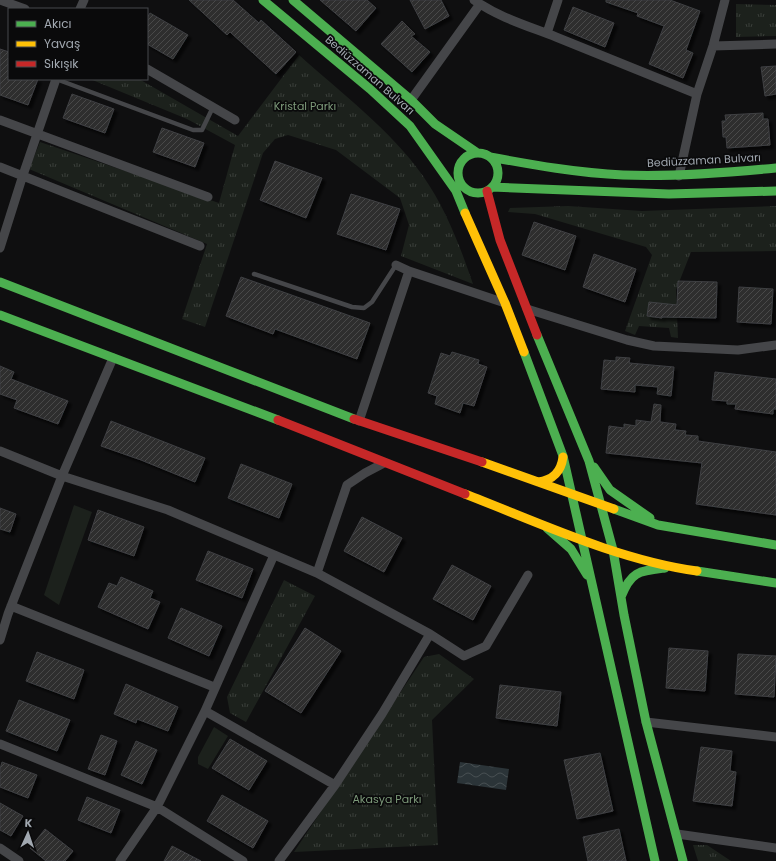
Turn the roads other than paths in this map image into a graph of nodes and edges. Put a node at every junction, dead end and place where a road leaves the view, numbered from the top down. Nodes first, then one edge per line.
1 (0, 0) edge
2 (264, 0) edge
3 (293, 0) edge
4 (558, 0) edge
5 (723, 0) edge
6 (477, 2) edge
7 (22, 8) edge
8 (546, 33) junction
9 (776, 44) edge
10 (713, 46) junction
11 (148, 70) edge
12 (56, 80) edge
13 (59, 80) edge
14 (697, 94) junction
15 (411, 100) junction
16 (213, 107) junction
17 (0, 120) edge
18 (236, 120) dead end
19 (38, 134) junction
20 (476, 152) junction
21 (490, 156) junction
22 (0, 167) edge
23 (776, 168) edge
24 (23, 175) junction
25 (446, 175) junction
26 (679, 176) junction
27 (461, 184) junction
28 (490, 189) junction
29 (776, 191) edge
30 (208, 197) dead end
31 (200, 246) dead end
32 (0, 248) edge
33 (396, 265) joint
34 (409, 271) junction
35 (254, 274) dead end
36 (0, 282) edge
37 (505, 303) junction
38 (527, 309) junction
39 (0, 314) edge
40 (776, 345) edge
41 (113, 358) junction
42 (358, 421) junction
43 (0, 451) edge
44 (563, 456) junction
45 (589, 461) junction
46 (384, 463) junction
47 (62, 476) junction
48 (538, 482) junction
49 (573, 494) junction
50 (600, 504) junction
51 (532, 519) junction
52 (670, 527) junction
53 (583, 539) junction
54 (776, 545) edge
55 (613, 550) junction
56 (274, 555) junction
57 (667, 567) junction
58 (317, 573) junction
59 (528, 575) dead end
60 (776, 583) edge
61 (593, 588) junction
62 (621, 599) junction
63 (6, 610) edge
64 (430, 634) junction
65 (0, 640) edge
66 (214, 688) junction
67 (205, 711) junction
68 (646, 722) junction
69 (776, 737) edge
70 (0, 744) edge
71 (335, 785) junction
72 (157, 807) junction
73 (677, 834) junction
74 (0, 848) edge
75 (776, 848) edge
76 (19, 861) edge
77 (120, 861) edge
78 (243, 861) edge
79 (279, 861) edge
80 (656, 861) edge
81 (683, 861) edge

1 - 7 street
2 - 25 street, Bediüzzaman Bulvarı
3 - 15 street, Bediüzzaman Bulvarı
4 - 8 street
5 - 10 street
6 - 8 street
6 - 15 street
8 - 14 street
9 - 10 street
10 - 14 street
11 - 16 street
12 - 19 street
13 - 16 lane
14 - 26 street
15 - 20 street, Bediüzzaman Bulvarı
16 - 18 street
17 - 19 street
19 - 24 street
19 - 30 street
20 - 21 street
20 - 27 street
21 - 26 street, Bediüzzaman Bulvarı
21 - 28 street
22 - 24 street
23 - 26 street, Bediüzzaman Bulvarı
24 - 31 street
24 - 32 street
25 - 27 street
25 - 37 street, Bediüzzaman Bulvarı
27 - 28 street
28 - 29 street
28 - 38 street
33 - 34 street
33 - 35 lane
34 - 37 street
34 - 42 street
36 - 42 street
37 - 44 street, Bediüzzaman Bulvarı
38 - 40 street
38 - 45 street
39 - 41 street
41 - 46 street
41 - 47 street
42 - 48 street
43 - 47 street
44 - 48 street
44 - 49 street, Bediüzzaman Bulvarı
45 - 50 street
45 - 52 street
46 - 51 street
46 - 58 street
47 - 56 street
47 - 63 street
48 - 49 street
49 - 50 street
49 - 53 street, Bediüzzaman Bulvarı
50 - 52 street
50 - 55 street
51 - 53 street
51 - 61 street
52 - 54 street
53 - 55 street
53 - 61 street, Bediüzzaman Bulvarı
55 - 57 street
55 - 62 street
56 - 58 street
56 - 66 street
57 - 60 street
57 - 62 street
58 - 64 street
59 - 64 street
61 - 80 street, Bediüzzaman Bulvarı
62 - 68 street
63 - 65 street
63 - 66 street
64 - 71 street
66 - 67 street
67 - 71 street
67 - 72 street
68 - 69 street
68 - 73 street
70 - 72 street
71 - 79 street
72 - 77 street
72 - 78 street
73 - 75 street
73 - 81 street
74 - 76 street

